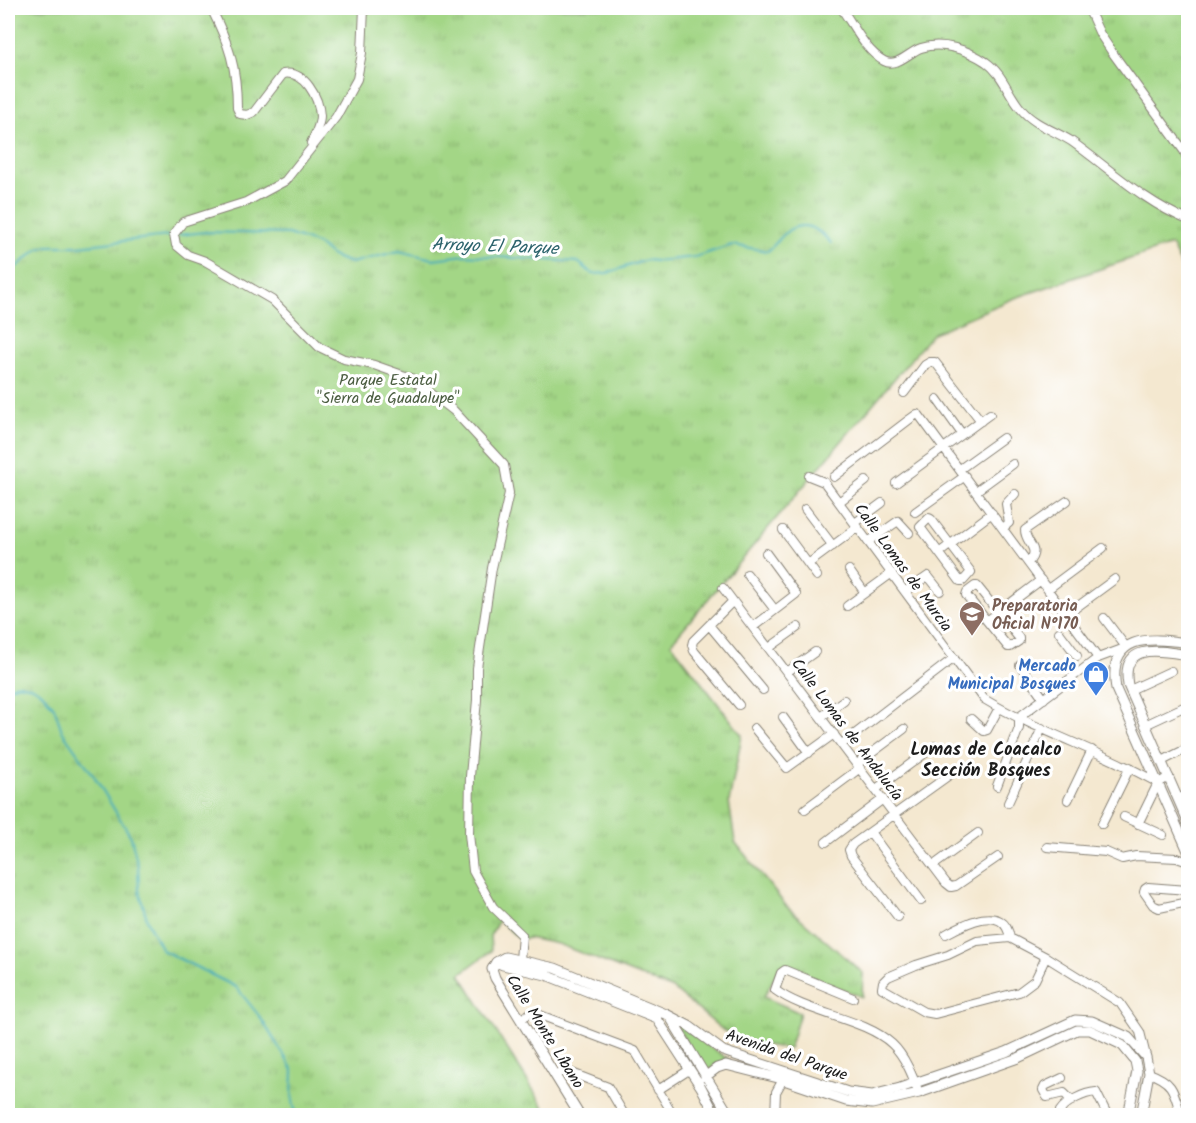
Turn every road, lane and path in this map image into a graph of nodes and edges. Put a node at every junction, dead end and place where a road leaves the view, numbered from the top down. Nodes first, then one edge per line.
1 (211, 8) edge
2 (364, 8) edge
3 (841, 8) edge
4 (1088, 8) edge
5 (306, 153) junction
6 (1188, 161) edge
7 (1188, 220) edge
8 (904, 393) dead end
9 (937, 399) dead end
10 (990, 414) dead end
11 (981, 421) junction
12 (962, 434) junction
13 (1003, 438) dead end
14 (944, 447) junction
15 (1013, 465) dead end
16 (963, 472) junction
17 (809, 476) dead end
18 (834, 477) dead end
19 (866, 481) dead end
20 (896, 483) dead end
21 (976, 491) junction
22 (1015, 494) dead end
23 (1067, 501) dead end
24 (839, 502) junction
25 (882, 503) dead end
26 (805, 508) dead end
27 (915, 512) dead end
28 (993, 513) junction
29 (856, 525) junction
30 (1003, 528) junction
31 (783, 530) dead end
32 (909, 533) dead end
33 (868, 542) junction
34 (950, 545) junction
35 (832, 546) junction
36 (1103, 548) dead end
37 (766, 553) dead end
38 (939, 553) junction
39 (1028, 563) junction
40 (808, 564) junction
41 (849, 570) dead end
42 (892, 573) junction
43 (747, 574) dead end
44 (817, 576) dead end
45 (1115, 579) dead end
46 (1041, 580) junction
47 (723, 588) dead end
48 (1048, 590) junction
49 (940, 591) dead end
50 (905, 592) junction
51 (865, 593) junction
52 (733, 601) junction
53 (847, 606) dead end
54 (775, 610) junction
55 (998, 612) junction
56 (1066, 615) junction
57 (1104, 618) dead end
58 (987, 621) junction
59 (709, 625) junction
60 (753, 627) junction
61 (798, 627) dead end
62 (1077, 630) junction
63 (1059, 632) dead end
64 (1065, 640) junction
65 (1188, 643) edge
66 (1125, 647) junction
67 (769, 648) junction
68 (815, 652) dead end
69 (1188, 655) edge
70 (1077, 656) dead end
71 (954, 658) junction
72 (1098, 658) junction
73 (1020, 665) dead end
74 (1171, 671) dead end
75 (787, 672) junction
76 (763, 690) dead end
77 (1130, 690) junction
78 (1044, 699) junction
79 (844, 700) dead end
80 (739, 705) dead end
81 (1188, 705) edge
82 (999, 708) junction
83 (783, 717) dead end
84 (821, 717) junction
85 (1019, 717) junction
86 (970, 719) dead end
87 (1145, 724) junction
88 (754, 728) dead end
89 (1042, 728) junction
90 (904, 729) dead end
91 (834, 734) junction
92 (842, 744) junction
93 (935, 746) dead end
94 (1188, 748) edge
95 (1092, 750) junction
96 (809, 753) junction
97 (1162, 761) junction
98 (858, 766) junction
99 (1130, 767) junction
100 (956, 771) dead end
101 (1169, 777) junction
102 (1158, 783) junction
103 (997, 786) dead end
104 (876, 789) junction
105 (1188, 794) edge
106 (884, 799) junction
107 (1178, 799) junction
108 (1068, 800) dead end
109 (1008, 803) dead end
110 (805, 809) dead end
111 (895, 813) junction
112 (1124, 817) dead end
113 (1188, 822) edge
114 (1102, 824) dead end
115 (1138, 824) junction
116 (870, 832) junction
117 (978, 833) dead end
118 (1163, 835) dead end
119 (826, 842) dead end
120 (1047, 847) dead end
121 (1188, 851) edge
122 (998, 857) dead end
123 (1188, 862) edge
124 (934, 865) junction
125 (1188, 890) edge
126 (921, 901) dead end
127 (1188, 902) edge
128 (898, 917) dead end
129 (946, 934) dead end
130 (1010, 938) junction
131 (1046, 957) junction
132 (520, 960) junction
133 (496, 962) junction
134 (853, 998) dead end
135 (633, 1005) junction
136 (666, 1014) junction
137 (521, 1019) junction
138 (1016, 1053) junction
139 (1146, 1057) junction
140 (689, 1070) junction
141 (1149, 1073) junction
142 (555, 1075) junction
143 (785, 1076) junction
144 (705, 1077) junction
145 (1062, 1078) dead end
146 (917, 1088) junction
147 (658, 1090) junction
148 (1072, 1101) junction
149 (728, 1112) edge
150 (716, 1115) edge
151 (580, 1116) edge
152 (625, 1116) edge
153 (674, 1116) edge
154 (775, 1116) edge
155 (1062, 1116) edge
156 (1108, 1116) edge
157 (1128, 1116) edge
158 (1141, 1116) edge
159 (1181, 1116) edge

1 - 5 street
2 - 5 street
3 - 7 street
4 - 6 street
5 - 132 street
8 - 11 street
9 - 12 street
10 - 11 street
11 - 12 street
12 - 14 street
13 - 16 street
14 - 16 street
14 - 18 street
14 - 20 street
15 - 21 street
16 - 21 street
16 - 27 street
17 - 24 street, Calle Lomas de Murcia
19 - 24 street
21 - 28 street
22 - 30 street
23 - 39 street
24 - 29 street, Calle Lomas de Murcia
25 - 29 street
26 - 35 street
28 - 30 street
28 - 34 street
29 - 33 street, Calle Lomas de Murcia
29 - 35 street
30 - 39 street
31 - 40 street
32 - 33 street
33 - 42 street, Calle Lomas de Murcia
34 - 38 street
34 - 38 street
34 - 38 street
35 - 40 street
36 - 48 street
37 - 54 street
39 - 46 street
40 - 44 street
41 - 51 street
42 - 50 street, Calle Lomas de Murcia
42 - 51 street
43 - 54 street
45 - 56 street
46 - 48 street
46 - 55 street
47 - 52 street, Calle Lomas de Andalucía
48 - 56 street
49 - 50 street
50 - 71 street, Calle Lomas de Murcia
51 - 53 street
52 - 59 street
52 - 60 street, Calle Lomas de Andalucía
54 - 60 street
55 - 58 street
55 - 58 street
55 - 58 street
56 - 62 street
57 - 66 street
59 - 76 street
59 - 80 street
60 - 67 street, Calle Lomas de Andalucía
61 - 67 street
62 - 64 street
62 - 72 street
63 - 64 street
64 - 70 street
65 - 66 street
66 - 72 street
66 - 102 street
67 - 75 street, Calle Lomas de Andalucía
68 - 75 street
69 - 77 street
71 - 82 street, Calle Lomas de Murcia
71 - 92 street
72 - 78 street
73 - 78 street
74 - 77 street
75 - 84 street, Calle Lomas de Andalucía
77 - 87 street
78 - 85 street
79 - 84 street
81 - 87 street
82 - 85 street, Calle Lomas de Murcia
82 - 86 street
83 - 96 street
84 - 91 street, Calle Lomas de Andalucía
85 - 89 street, Calle Lomas de Murcia
85 - 103 street
87 - 97 street
88 - 96 street
89 - 95 street, Calle Lomas de Murcia
89 - 109 street
90 - 98 street
91 - 92 street, Calle Lomas de Andalucía
91 - 96 street
92 - 98 street, Calle Lomas de Andalucía
93 - 104 street
94 - 97 street
95 - 99 street, Calle Lomas de Murcia
95 - 108 street
97 - 101 street
98 - 104 street, Calle Lomas de Andalucía
98 - 110 street
99 - 102 street, Calle Lomas de Murcia
99 - 114 street
100 - 111 street
101 - 102 street
101 - 107 street
102 - 115 street
102 - 121 street
104 - 106 street, Calle Lomas de Andalucía
105 - 107 street
106 - 111 street, Calle Lomas de Andalucía
106 - 119 street
107 - 113 street
111 - 116 street
111 - 124 street, Calle Lomas de Andalucía
112 - 115 street
115 - 118 street
116 - 126 street
116 - 128 street
117 - 124 street
120 - 123 street
122 - 124 street, Calle Lomas de Andalucía
125 - 127 street
129 - 130 street
130 - 131 street
130 - 131 street
131 - 139 street
132 - 133 street, Avenida del Parque
132 - 135 street, Avenida del Parque
133 - 135 street, Avenida del Parque
133 - 137 street, Calle Monte Líbano
134 - 146 street
135 - 136 street, Avenida del Parque
135 - 140 street, Avenida del Parque
136 - 143 street, Avenida del Parque
136 - 144 street
137 - 142 street, Calle Monte Líbano
137 - 147 street
138 - 139 street, Avenida del Parque
138 - 146 street, Avenida del Parque
138 - 157 street, Avenida del Parque
139 - 141 street
140 - 147 street
140 - 150 street, Avenida del Parque
141 - 158 street
141 - 159 street
142 - 151 street, Calle Monte Líbano
142 - 152 street
143 - 144 street, Avenida del Parque
143 - 146 street, Avenida del Parque
143 - 154 street
144 - 149 street
145 - 148 street
147 - 153 street
148 - 155 street
148 - 156 street
149 - 150 street

